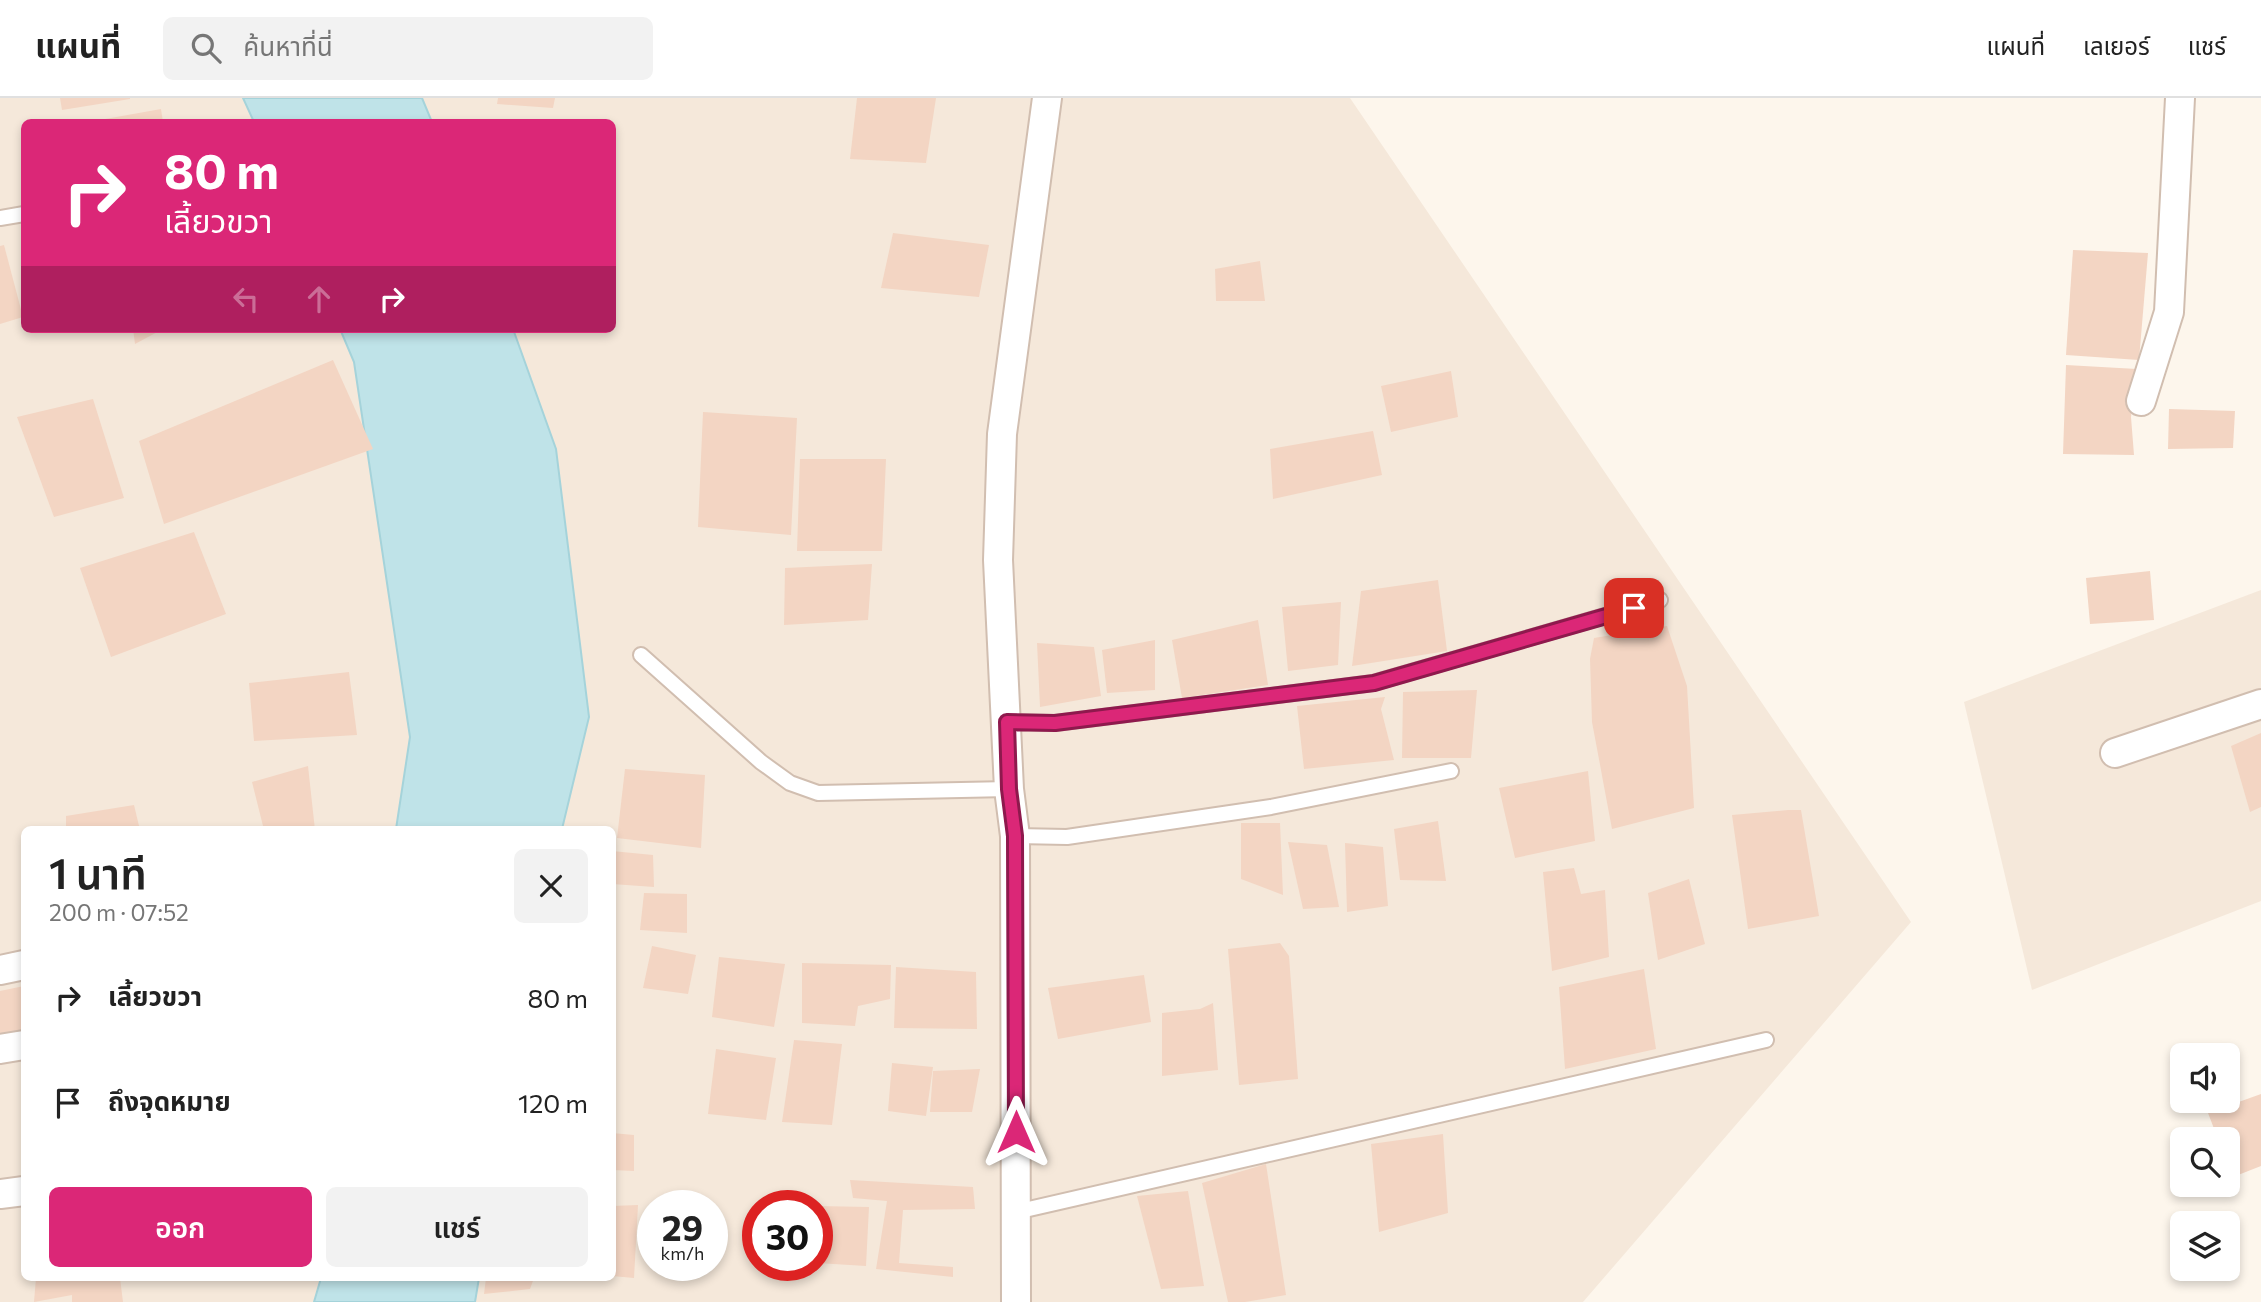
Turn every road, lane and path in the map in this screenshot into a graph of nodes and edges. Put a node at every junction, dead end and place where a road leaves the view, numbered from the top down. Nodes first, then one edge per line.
1 (1047, 98) edge
2 (2180, 98) edge
3 (21, 214) edge
4 (0, 218) edge
5 (2141, 401) dead end
6 (1661, 600) dead end
7 (641, 655) dead end
8 (2261, 704) edge
9 (1007, 722) junction
10 (2115, 753) dead end
11 (1451, 771) dead end
12 (1009, 789) junction
13 (1015, 836) junction
14 (21, 966) edge
15 (0, 970) edge
16 (1766, 1040) dead end
17 (21, 1046) edge
18 (0, 1049) edge
19 (21, 1191) edge
20 (0, 1194) edge
21 (1016, 1212) junction
22 (1016, 1302) edge

1 - 9 street
2 - 5 street
3 - 4 lane
6 - 9 lane
7 - 12 lane
8 - 10 street
9 - 12 street
11 - 13 lane
12 - 13 street
13 - 21 street
14 - 15 street
16 - 21 lane
17 - 18 street
19 - 20 street
21 - 22 street

